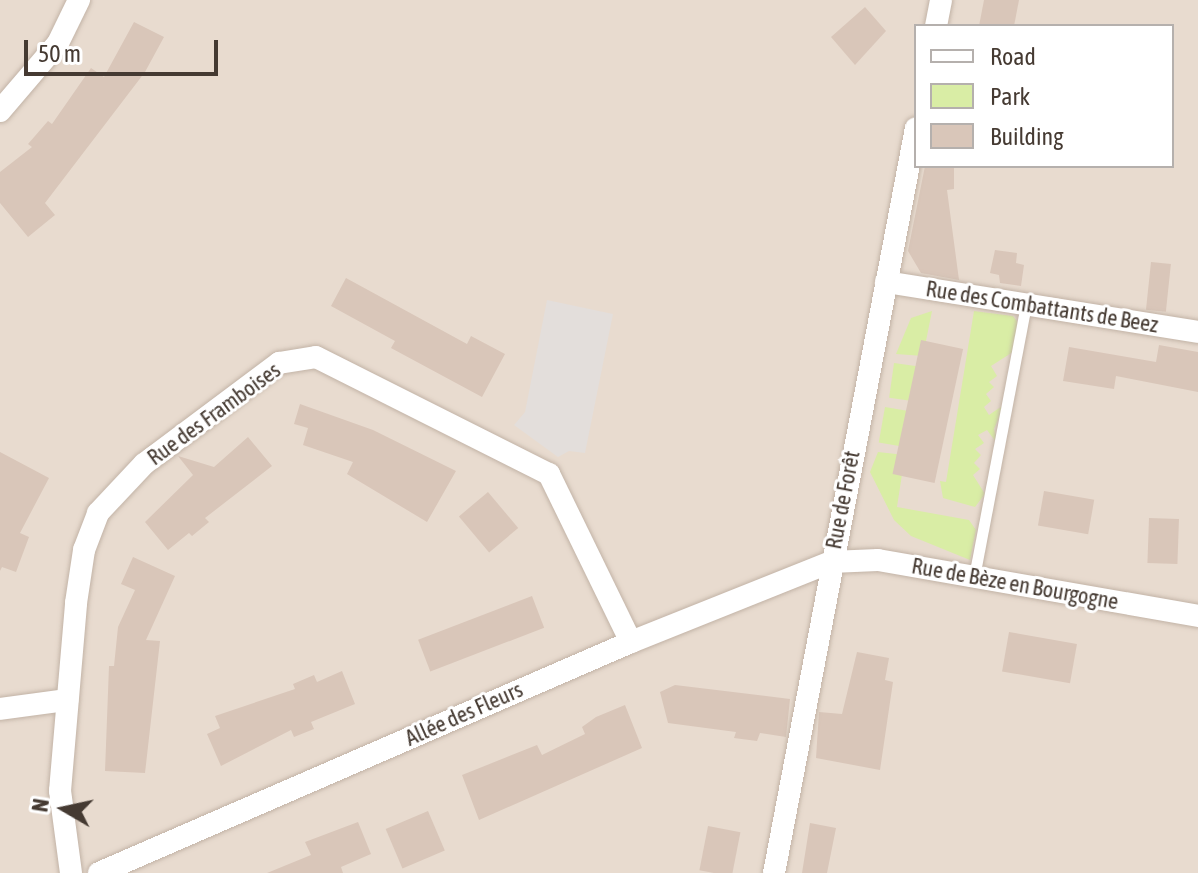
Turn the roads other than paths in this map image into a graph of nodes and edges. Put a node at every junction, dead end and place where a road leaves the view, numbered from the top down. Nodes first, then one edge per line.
1 (79, 0) edge
2 (941, 0) edge
3 (936, 24) edge
4 (0, 111) edge
5 (914, 138) edge
6 (886, 282) junction
7 (1026, 304) junction
8 (1198, 332) edge
9 (831, 562) junction
10 (974, 577) junction
11 (1198, 616) edge
12 (631, 642) junction
13 (67, 700) junction
14 (0, 709) edge
15 (71, 873) edge
16 (99, 873) edge
17 (774, 873) edge

1 - 4 street
2 - 3 street
5 - 6 street, Rue de Forêt
6 - 7 street, Rue des Combattants de Beez
6 - 9 street, Rue de Forêt
7 - 8 street, Rue des Combattants de Beez
7 - 10 lane
9 - 10 street, Rue de Bèze en Bourgogne
9 - 12 street, Allée des Fleurs
9 - 17 street, Rue de Forêt
10 - 11 street, Rue de Bèze en Bourgogne
12 - 13 street, Rue des Framboises
12 - 16 street, Allée des Fleurs
13 - 14 street
13 - 15 street, Rue des Framboises

